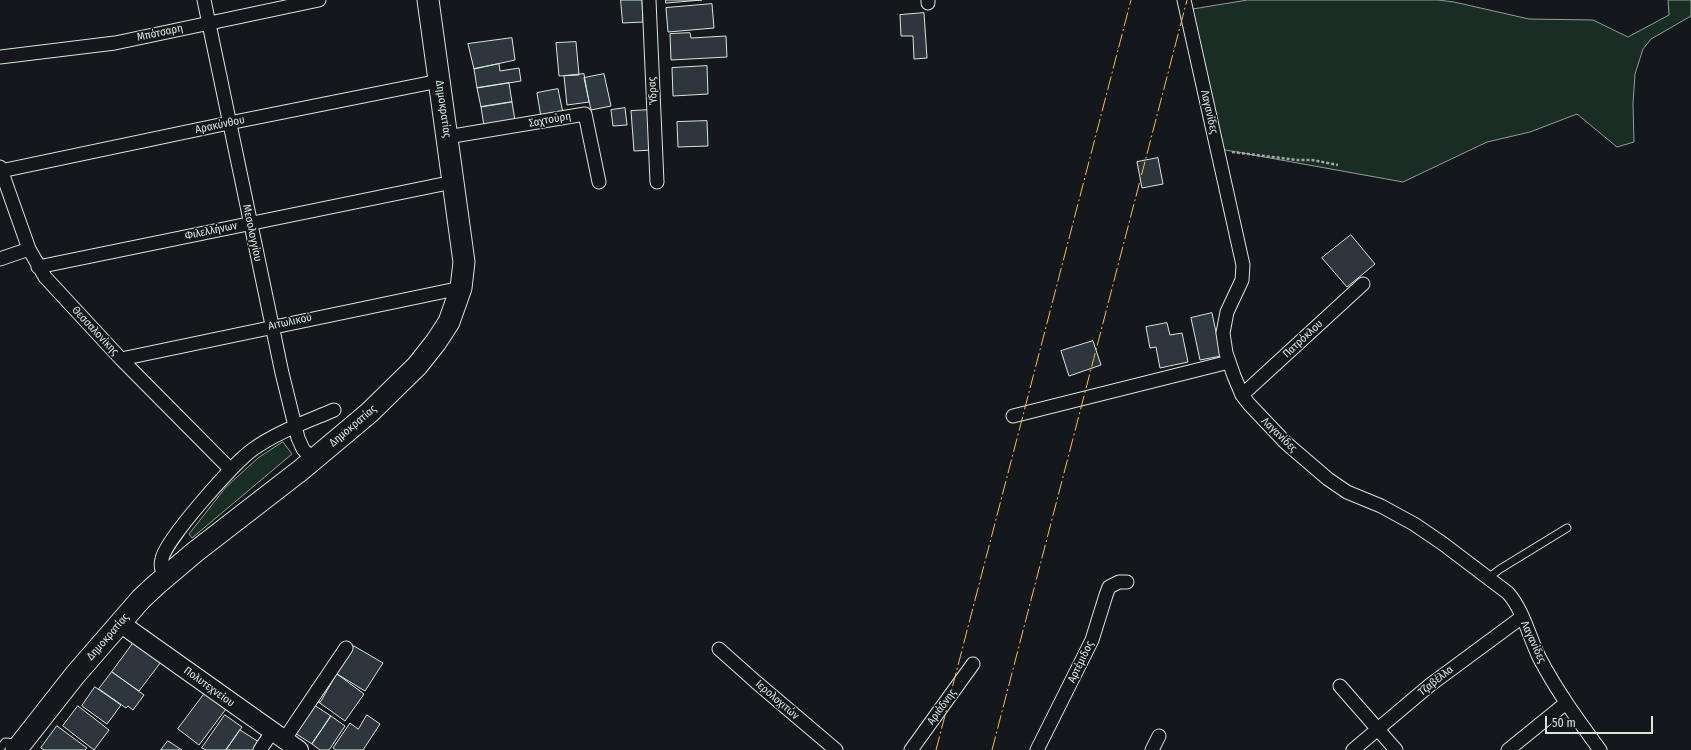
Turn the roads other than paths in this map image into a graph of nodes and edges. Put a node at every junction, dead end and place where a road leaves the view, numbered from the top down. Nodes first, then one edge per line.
1 (204, 0) edge
2 (319, 0) edge
3 (428, 0) edge
4 (649, 0) edge
5 (1184, 0) edge
6 (209, 23) junction
7 (0, 57) edge
8 (439, 81) junction
9 (229, 123) junction
10 (447, 137) junction
11 (1, 169) edge
12 (453, 182) junction
13 (599, 182) dead end
14 (657, 182) dead end
15 (250, 223) junction
16 (29, 249) junction
17 (0, 259) edge
18 (38, 267) junction
19 (1363, 284) dead end
20 (461, 288) junction
21 (272, 326) junction
22 (121, 359) junction
23 (1229, 362) junction
24 (1242, 394) junction
25 (334, 410) dead end
26 (1013, 416) dead end
27 (295, 426) junction
28 (313, 460) junction
29 (230, 469) junction
30 (1567, 528) dead end
31 (165, 577) junction
32 (1488, 578) junction
33 (1127, 582) dead end
34 (1522, 617) junction
35 (120, 623) junction
36 (346, 648) dead end
37 (719, 649) dead end
38 (973, 664) dead end
39 (1340, 686) dead end
40 (1566, 703) junction
41 (1378, 729) junction
42 (278, 736) junction
43 (1159, 736) dead end
44 (22, 748) edge
45 (0, 749) edge
46 (260, 750) edge
47 (299, 750) edge
48 (836, 750) edge
49 (911, 750) edge
50 (1037, 750) edge
51 (1152, 750) edge
52 (1353, 750) edge
53 (1396, 750) edge
54 (1508, 750) edge
55 (1600, 750) edge

1 - 6 street, Μεσολογγίου
2 - 6 street, Μπότσαρη
3 - 8 main road, Δημοκρατίας
4 - 14 street, Ύδρας
5 - 23 street, Λαγανίδες
6 - 7 street, Μπότσαρη
6 - 9 street, Μεσολογγίου
8 - 9 street, Αρακύνθου
8 - 10 main road, Δημοκρατίας
9 - 11 street, Αρακύνθου
9 - 15 street, Μεσολογγίου
10 - 12 main road, Δημοκρατίας
10 - 13 street, Σαχτούρη
11 - 16 street, Θεσσαλονίκης
12 - 15 street, Φιλελλήνων
12 - 20 main road, Δημοκρατίας
15 - 18 street, Φιλελλήνων
15 - 21 street, Μεσολογγίου
16 - 17 street
16 - 18 street, Θεσσαλονίκης
18 - 22 street, Θεσσαλονίκης
19 - 24 street, Πατρόκλου
20 - 21 street, Αιτωλικού
20 - 28 main road, Δημοκρατίας
21 - 22 street, Αιτωλικού
21 - 27 street, Μεσολογγίου
22 - 29 street, Θεσσαλονίκης
23 - 24 street, Λαγανίδες
23 - 26 street
24 - 32 street, Λαγανίδες
25 - 27 street
27 - 28 street, Μεσολογγίου
27 - 29 street
28 - 31 main road, Δημοκρατίας
29 - 31 street
30 - 32 lane
31 - 35 main road, Δημοκρατίας
32 - 34 street, Λαγανίδες
33 - 50 street, Αρτέμιδος
34 - 40 street, Λαγανίδες
34 - 41 street, Τζαβέλλα
35 - 42 street, Πολυτεχνείου
35 - 44 main road, Δημοκρατίας
36 - 42 street
37 - 48 street, Ιερολοχιτών
38 - 49 street, Αριάδνης
39 - 41 street
40 - 54 street
40 - 55 street, Λαγανίδες
41 - 52 street, Τζαβέλλα
41 - 53 street
42 - 46 street
42 - 47 street, Πολυτεχνείου
43 - 51 street
44 - 45 lane

